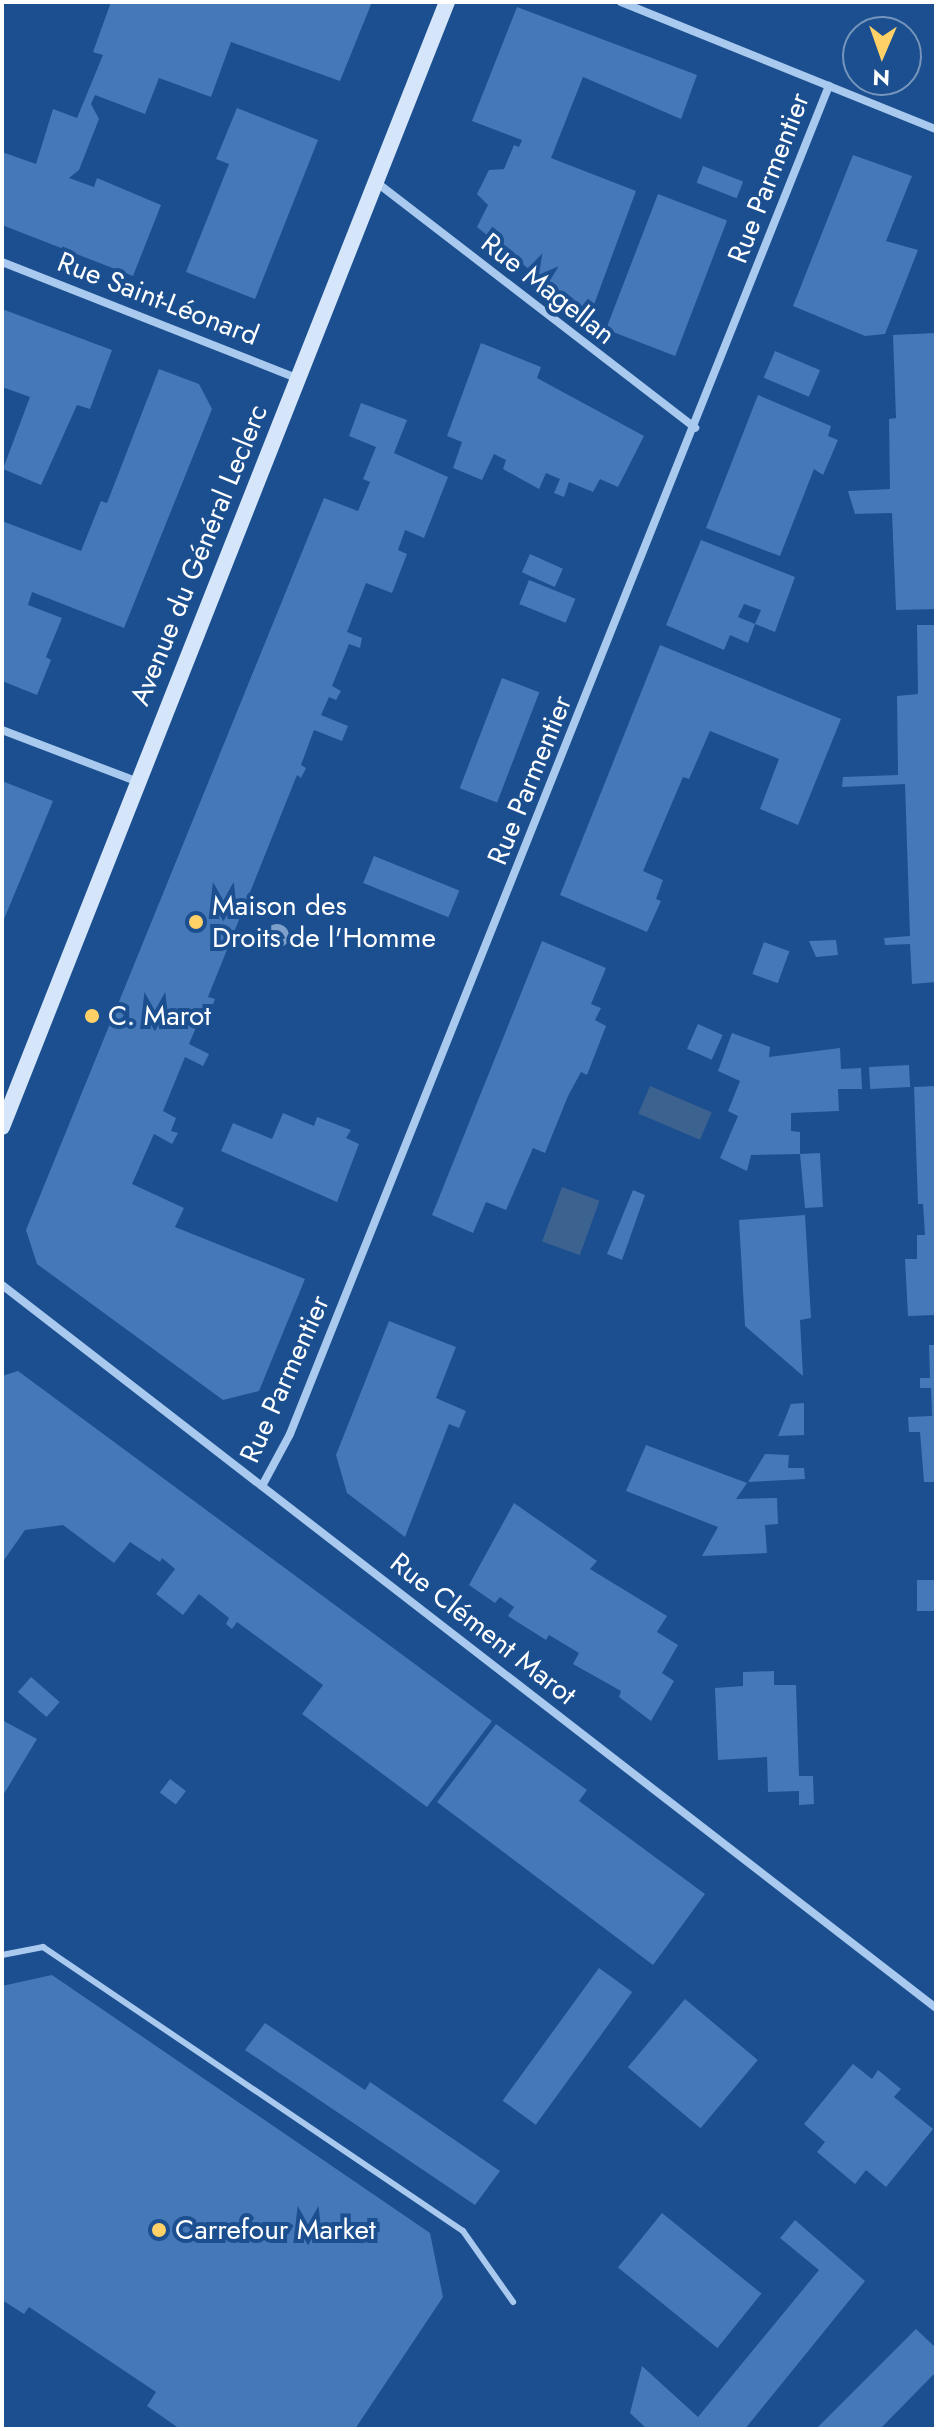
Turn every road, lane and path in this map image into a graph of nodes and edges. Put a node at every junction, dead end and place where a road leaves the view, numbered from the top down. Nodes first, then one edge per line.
1 (447, 2) edge
2 (621, 2) edge
3 (829, 86) junction
4 (936, 129) edge
5 (376, 182) junction
6 (2, 262) edge
7 (297, 378) junction
8 (695, 428) junction
9 (2, 730) edge
10 (138, 782) junction
11 (2, 1127) edge
12 (2, 1285) edge
13 (262, 1486) junction
14 (2, 1955) edge
15 (936, 2008) edge
16 (513, 2302) dead end

1 - 5 main road, Avenue du Général Leclerc
2 - 3 street
3 - 4 street
3 - 8 street, Rue Parmentier
5 - 7 main road, Avenue du Général Leclerc
5 - 8 street, Rue Magellan
6 - 7 street, Rue Saint-Léonard
7 - 10 main road, Avenue du Général Leclerc
8 - 13 street, Rue Parmentier
9 - 10 street
10 - 11 main road, Avenue du Général Leclerc
12 - 13 street, Rue Clément Marot
13 - 15 street, Rue Clément Marot
14 - 16 lane

